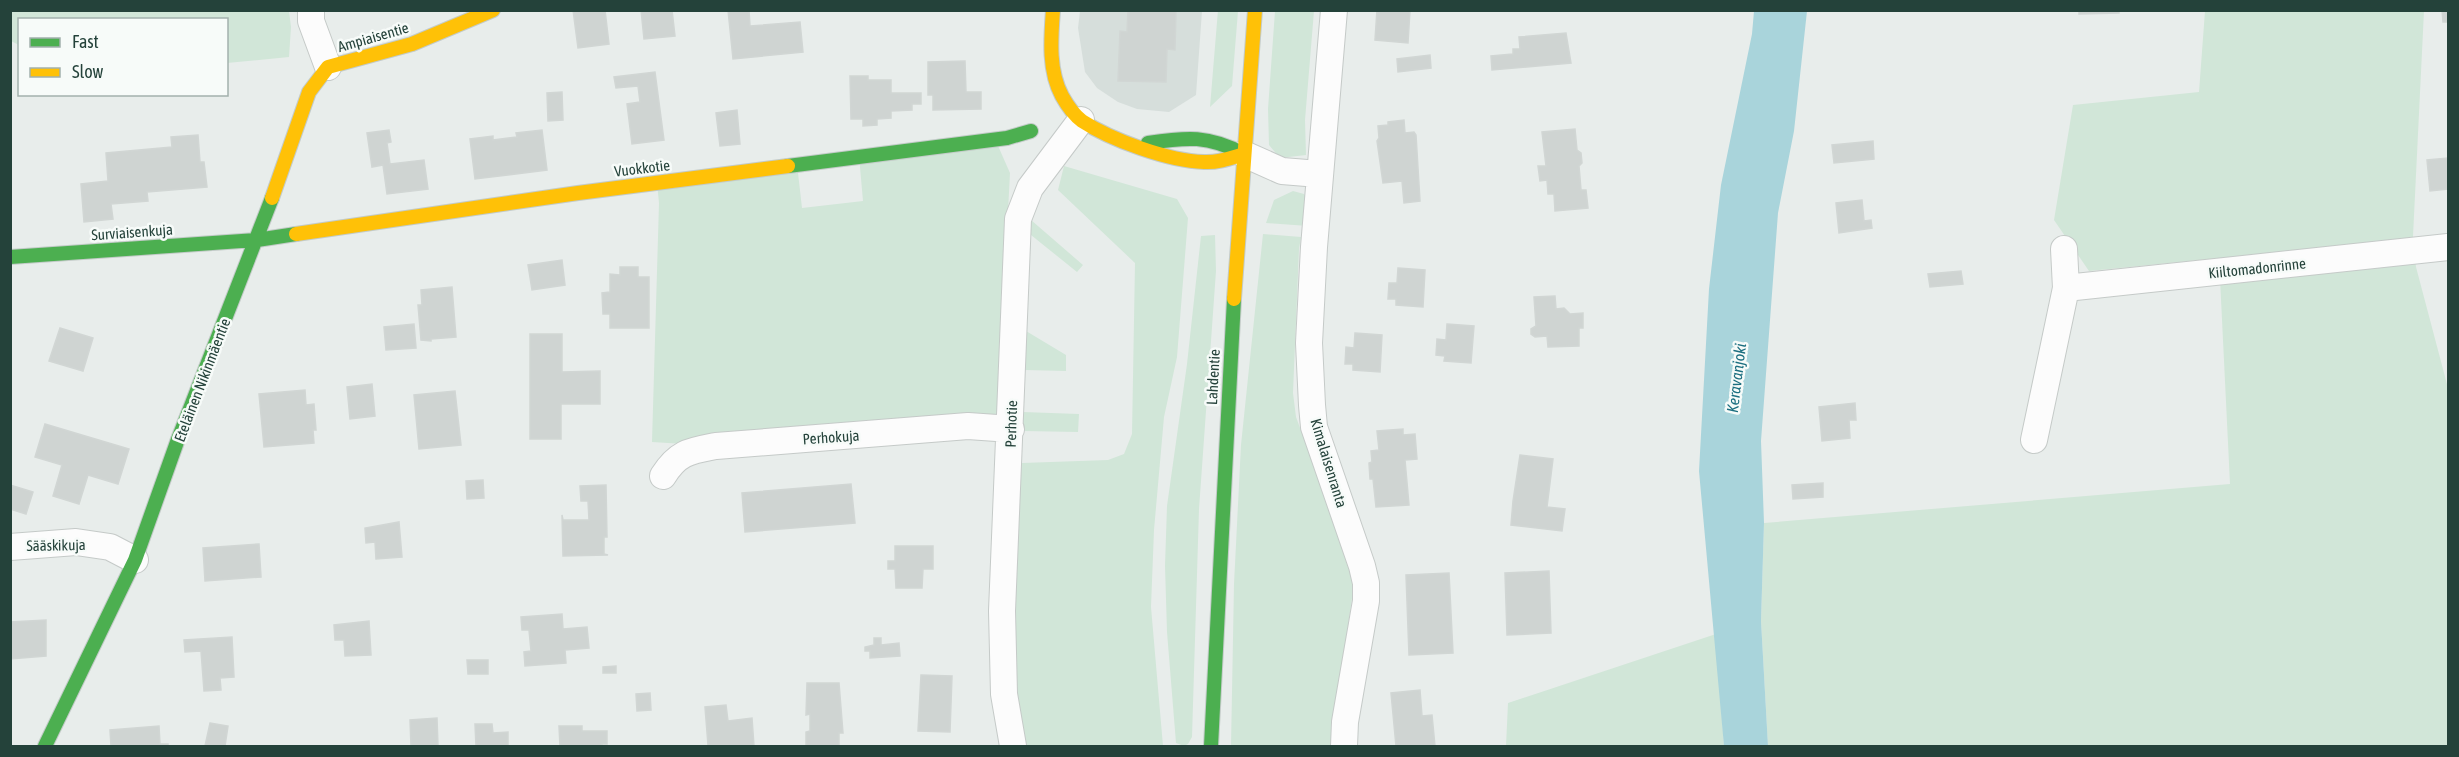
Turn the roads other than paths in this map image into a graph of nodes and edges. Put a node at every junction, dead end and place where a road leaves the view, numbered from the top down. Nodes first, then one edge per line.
1 (311, 10) edge
2 (493, 10) edge
3 (1053, 10) edge
4 (1255, 10) edge
5 (1334, 10) edge
6 (328, 67) junction
7 (1081, 120) junction
8 (1031, 131) dead end
9 (1140, 145) junction
10 (1244, 154) junction
11 (1319, 174) junction
12 (257, 240) junction
13 (2448, 247) edge
14 (2064, 249) dead end
15 (10, 257) edge
16 (2066, 288) junction
17 (1011, 429) junction
18 (2034, 440) dead end
19 (663, 476) dead end
20 (10, 547) edge
21 (135, 560) junction
22 (45, 747) edge
23 (1013, 747) edge
24 (1210, 747) edge
25 (1344, 747) edge

1 - 6 street
2 - 6 street, Ampiaisentie
3 - 7 street
4 - 10 street, Lahdentie
5 - 11 street, Kimalaisenranta
6 - 12 street, Eteläinen Nikinmäentie
7 - 9 street
7 - 17 street, Perhotie
8 - 12 street, Vuokkotie
9 - 10 street
9 - 10 street
10 - 11 street
10 - 24 street, Lahdentie
11 - 25 street, Kimalaisenranta
12 - 15 street, Surviaisenkuja
12 - 21 street, Eteläinen Nikinmäentie
13 - 16 street, Kiiltomadonrinne
14 - 16 street
16 - 18 street
17 - 19 street, Perhokuja
17 - 23 street, Perhotie
20 - 21 street, Sääskikuja
21 - 22 street, Eteläinen Nikinmäentie

